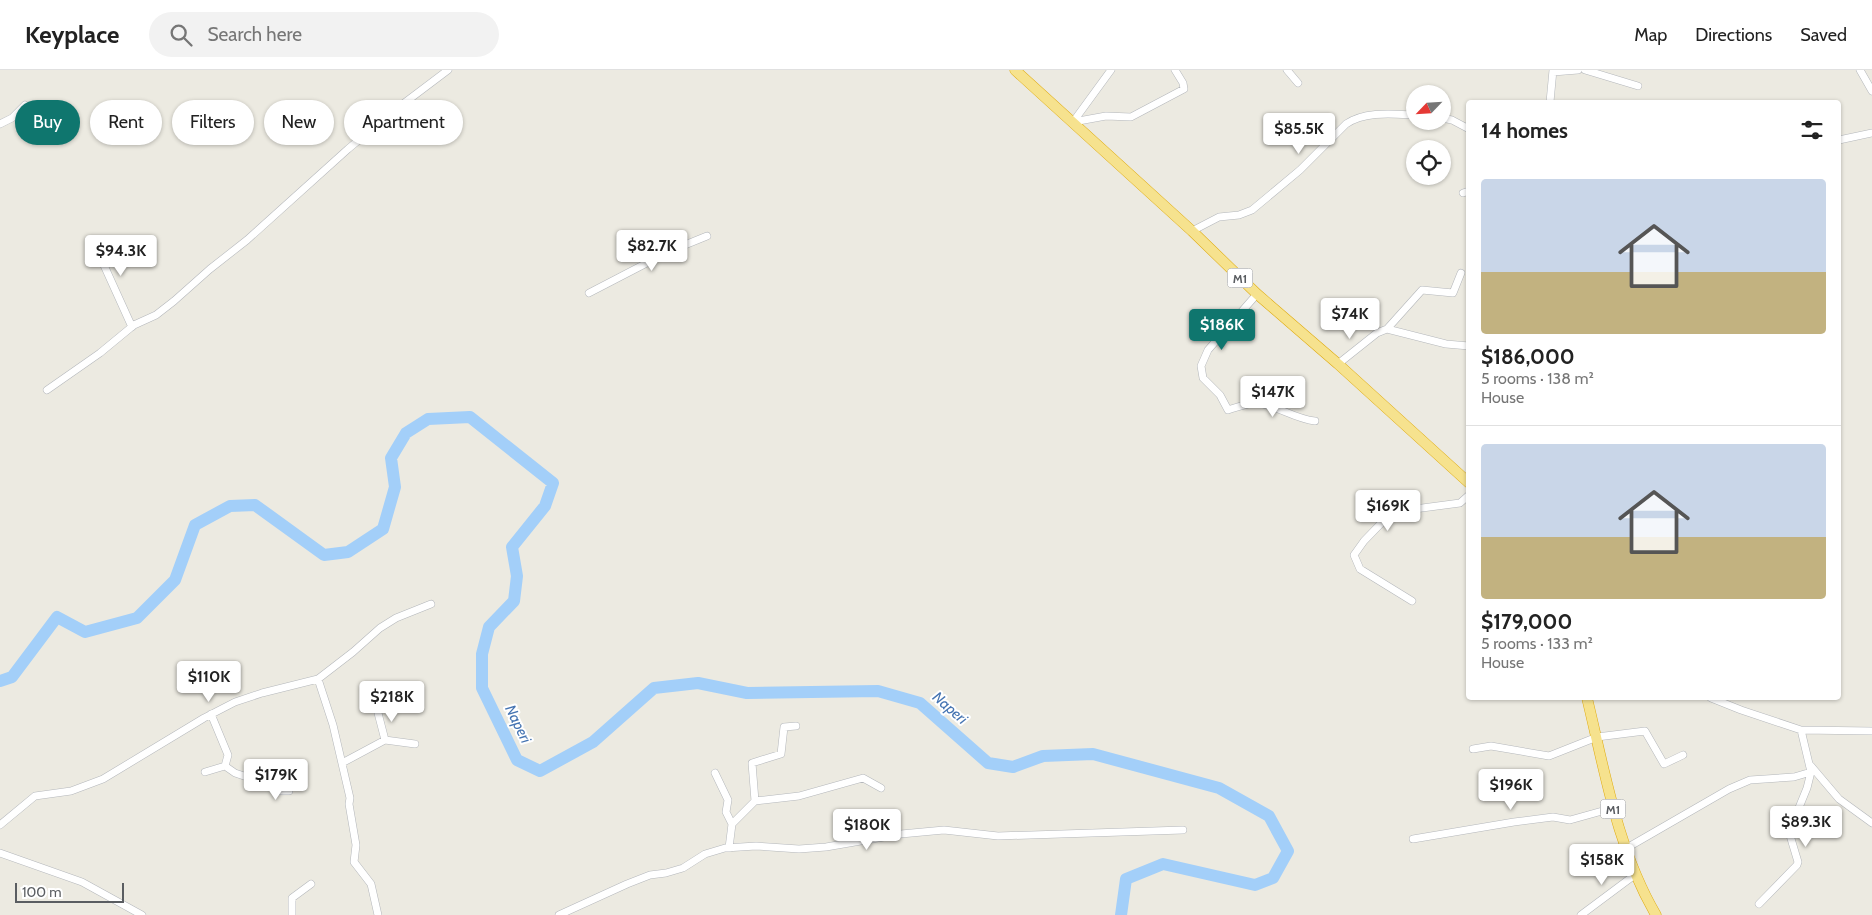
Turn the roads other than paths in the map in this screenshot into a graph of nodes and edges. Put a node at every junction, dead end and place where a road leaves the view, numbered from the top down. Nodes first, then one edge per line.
1 (448, 70) edge
2 (1015, 70) edge
3 (1111, 70) edge
4 (1175, 70) edge
5 (1287, 70) edge
6 (1578, 70) edge
7 (1585, 70) edge
8 (1860, 70) edge
9 (1553, 71) edge
10 (1298, 83) dead end
11 (1638, 86) dead end
12 (1872, 91) edge
13 (1550, 100) edge
14 (15, 115) edge
15 (1406, 115) edge
16 (1451, 120) edge
17 (1073, 122) junction
18 (0, 124) edge
19 (1466, 127) edge
20 (1872, 133) edge
21 (1841, 140) edge
22 (1192, 232) junction
23 (707, 236) dead end
24 (89, 240) dead end
25 (1462, 273) dead end
26 (589, 293) dead end
27 (1257, 294) junction
28 (132, 327) junction
29 (1387, 329) junction
30 (1466, 346) edge
31 (1338, 364) junction
32 (47, 390) dead end
33 (1315, 421) dead end
34 (1466, 480) edge
35 (1466, 497) edge
36 (1412, 601) dead end
37 (431, 604) dead end
38 (318, 678) junction
39 (1588, 700) edge
40 (1716, 700) edge
41 (378, 713) dead end
42 (211, 714) junction
43 (796, 726) dead end
44 (1801, 730) junction
45 (1872, 731) edge
46 (1597, 737) junction
47 (385, 740) junction
48 (415, 744) dead end
49 (1473, 749) dead end
50 (1683, 755) dead end
51 (342, 763) junction
52 (226, 766) junction
53 (1811, 768) junction
54 (205, 772) dead end
55 (716, 773) dead end
56 (881, 788) dead end
57 (289, 792) dead end
58 (755, 801) junction
59 (1612, 808) junction
60 (1872, 823) edge
61 (732, 824) junction
62 (0, 825) edge
63 (1183, 830) dead end
64 (1414, 839) dead end
65 (729, 848) junction
66 (1625, 849) junction
67 (0, 853) edge
68 (1636, 874) junction
69 (311, 884) dead end
70 (1759, 904) dead end
71 (142, 915) edge
72 (292, 915) edge
73 (378, 915) edge
74 (559, 915) edge
75 (1581, 915) edge
76 (1656, 915) edge

1 - 28 street
2 - 17 highway, M1
3 - 17 street
4 - 17 street
5 - 10 street
6 - 9 street
7 - 11 street
8 - 12 street
9 - 13 street
14 - 18 street
15 - 22 street
16 - 19 street
17 - 22 highway, M1
20 - 21 street
22 - 27 highway, M1
23 - 26 street
24 - 28 street
25 - 29 street
27 - 31 highway, M1
27 - 33 street
28 - 32 street
29 - 30 street
29 - 31 street
31 - 34 highway, M1
35 - 36 street
37 - 38 street
38 - 42 street
38 - 51 street
39 - 46 highway, M1
40 - 44 street
41 - 47 street
42 - 52 street
42 - 62 street
43 - 58 street
44 - 45 street
44 - 53 street
46 - 49 street
46 - 50 street
46 - 59 highway, M1
47 - 48 street
47 - 51 street
51 - 73 street
52 - 54 street
52 - 57 street
53 - 60 street
53 - 66 street
53 - 70 street
55 - 61 street
56 - 58 street
58 - 61 street
59 - 64 street
59 - 66 highway, M1
61 - 65 street
63 - 65 street
65 - 74 street
66 - 68 highway, M1
67 - 71 street
68 - 75 street
68 - 76 highway, M1
69 - 72 street

